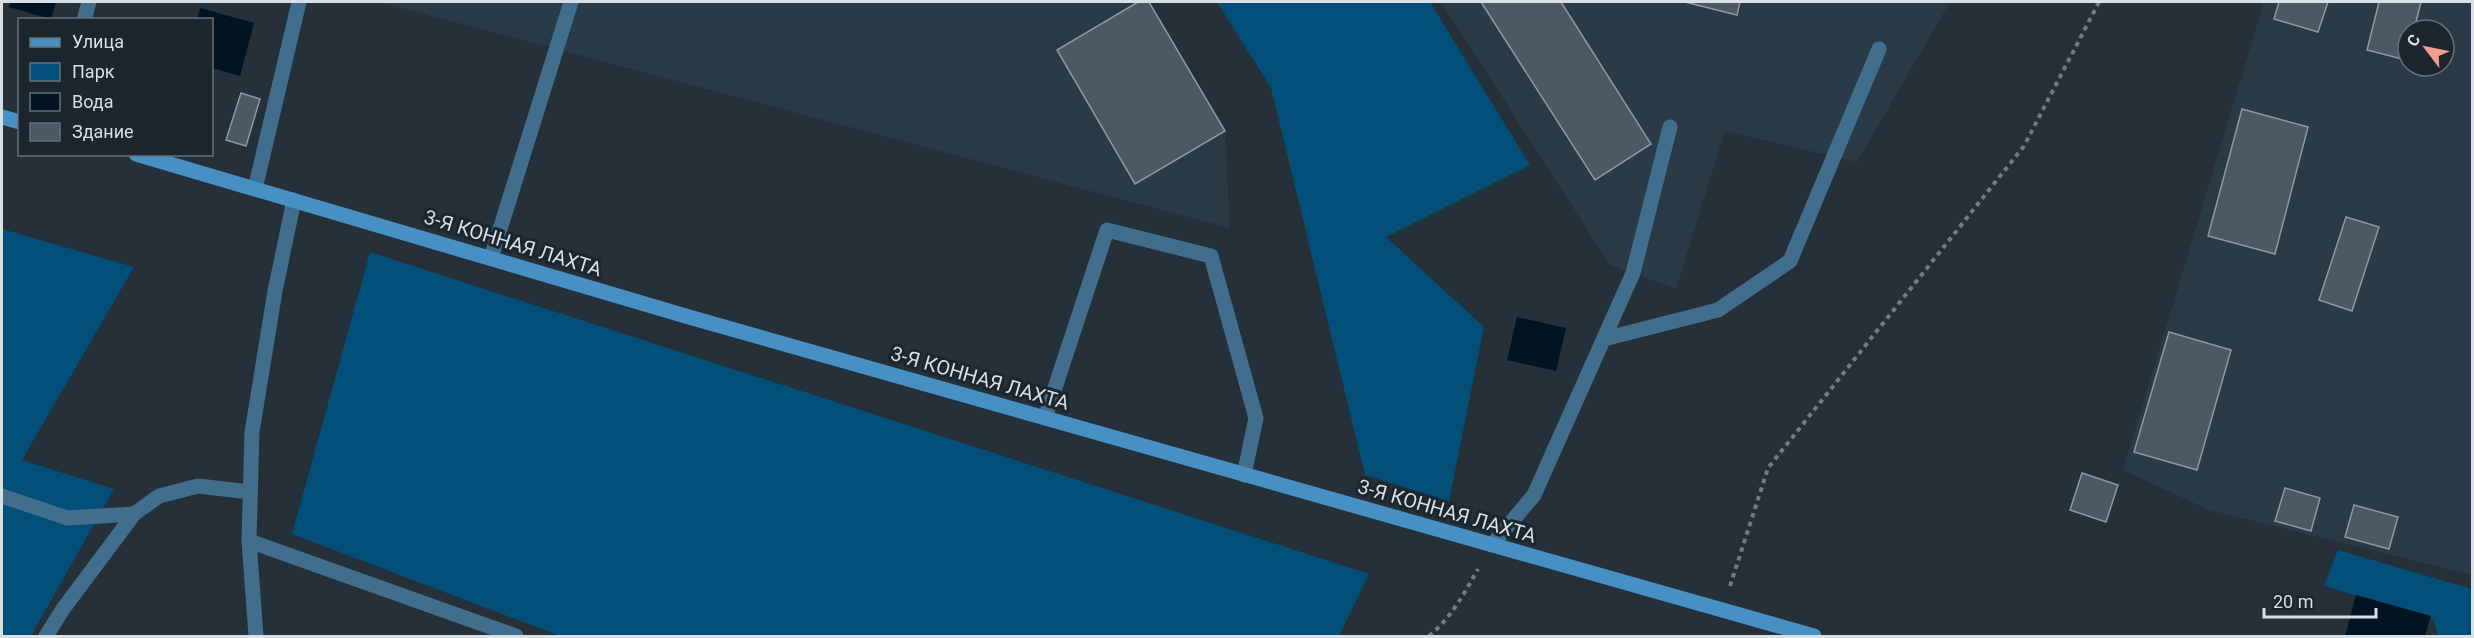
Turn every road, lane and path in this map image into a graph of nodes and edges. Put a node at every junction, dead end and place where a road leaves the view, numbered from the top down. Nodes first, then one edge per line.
1 (89, 2) edge
2 (299, 2) edge
3 (571, 2) edge
4 (2098, 2) edge
5 (85, 18) edge
6 (1880, 49) dead end
7 (2, 117) edge
8 (18, 121) edge
9 (1670, 127) dead end
10 (143, 156) edge
11 (255, 189) junction
12 (294, 200) junction
13 (491, 258) junction
14 (1604, 339) junction
15 (1045, 418) junction
16 (1244, 475) junction
17 (250, 492) junction
18 (2, 496) edge
19 (134, 514) junction
20 (249, 541) junction
21 (1492, 545) junction
22 (1722, 610) junction
23 (46, 636) edge
24 (256, 636) edge
25 (516, 636) edge
26 (1429, 636) edge
27 (1814, 636) edge

1 - 5 street
2 - 11 street
3 - 13 street
4 - 22 path
6 - 14 street
7 - 8 main road
9 - 14 street
10 - 11 main road, 3-Я КОННАЯ ЛАХТА
11 - 12 main road, 3-Я КОННАЯ ЛАХТА
12 - 13 main road, 3-Я КОННАЯ ЛАХТА
12 - 17 street
13 - 15 main road, 3-Я КОННАЯ ЛАХТА
14 - 21 street
15 - 16 main road, 3-Я КОННАЯ ЛАХТА
15 - 16 street
16 - 21 main road, 3-Я КОННАЯ ЛАХТА
17 - 19 street
17 - 20 street
18 - 19 street
19 - 23 street
20 - 24 street
20 - 25 street
21 - 22 main road, 3-Я КОННАЯ ЛАХТА
21 - 26 path
22 - 27 main road, 3-Я КОННАЯ ЛАХТА

